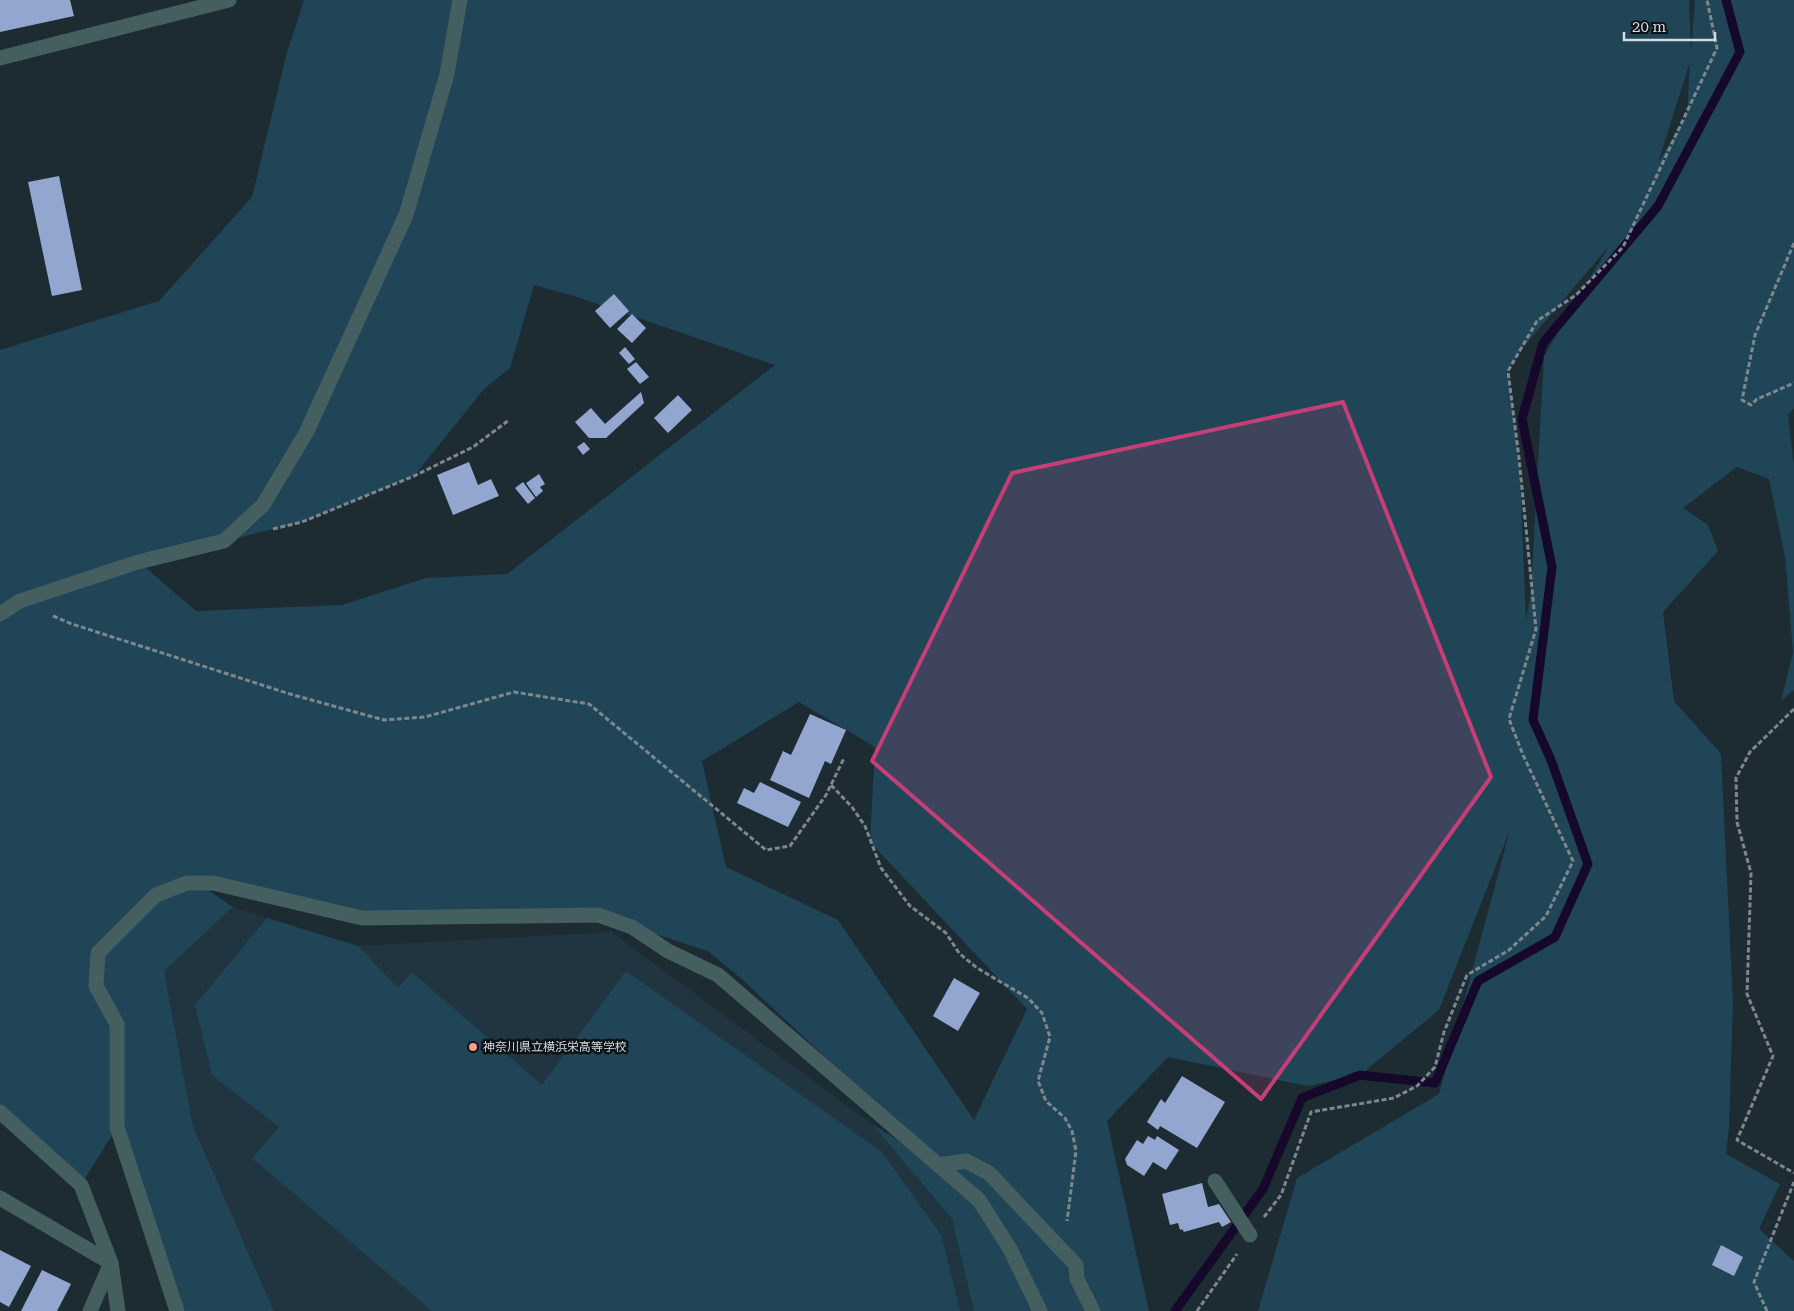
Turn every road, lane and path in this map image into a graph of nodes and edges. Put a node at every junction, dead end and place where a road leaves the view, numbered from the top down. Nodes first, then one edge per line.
1 (229, 0) edge
2 (460, 0) edge
3 (1707, 0) edge
4 (0, 58) edge
5 (1794, 243) edge
6 (1794, 383) edge
7 (509, 420) dead end
8 (267, 530) dead end
9 (20, 601) junction
10 (0, 614) edge
11 (1794, 709) edge
12 (844, 758) dead end
13 (831, 785) junction
14 (0, 1112) edge
15 (939, 1165) junction
16 (1794, 1173) edge
17 (1215, 1181) dead end
18 (1794, 1182) edge
19 (0, 1198) edge
20 (1250, 1234) junction
21 (1060, 1248) junction
22 (111, 1262) junction
23 (90, 1311) edge
24 (118, 1311) edge
25 (177, 1311) edge
26 (1040, 1311) edge
27 (1093, 1311) edge
28 (1197, 1311) edge
29 (1767, 1311) edge

1 - 4 street
2 - 9 street
3 - 20 path
5 - 6 path
7 - 8 path
9 - 10 street
9 - 13 path
11 - 16 path
12 - 13 path
13 - 21 path
14 - 22 street
15 - 21 street
15 - 25 street
15 - 26 street
17 - 20 street
18 - 29 path
19 - 22 street
20 - 28 path
21 - 27 street
22 - 23 street
22 - 24 street

